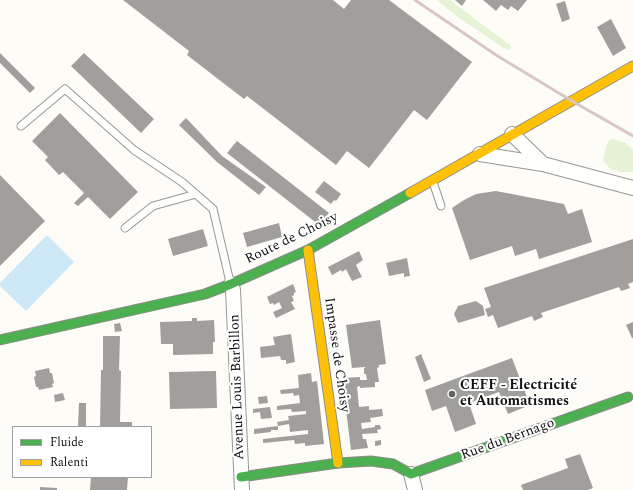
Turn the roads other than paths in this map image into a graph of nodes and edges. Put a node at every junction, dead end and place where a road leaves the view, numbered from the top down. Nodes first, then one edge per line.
1 (633, 66) edge
2 (21, 126) dead end
3 (512, 134) junction
4 (480, 154) junction
5 (544, 164) junction
6 (432, 181) junction
7 (633, 188) edge
8 (196, 194) junction
9 (441, 206) dead end
10 (125, 228) dead end
11 (308, 250) junction
12 (231, 284) junction
13 (0, 340) edge
14 (628, 397) dead end
15 (338, 463) junction
16 (411, 474) junction
17 (242, 484) edge
18 (415, 490) edge

1 - 3 street, Route de Choisy
2 - 8 lane
3 - 4 street, Route de Choisy
3 - 5 street
4 - 5 street
4 - 6 street, Route de Choisy
5 - 7 street
6 - 9 lane
6 - 11 street, Route de Choisy
8 - 10 lane
8 - 12 lane
11 - 12 street, Route de Choisy
11 - 15 street, Impasse de Choisy
12 - 13 street, Route de Choisy
12 - 17 street, Avenue Louis Barbillon
14 - 16 street, Rue du Bernago
15 - 16 street
15 - 17 street
16 - 18 street

